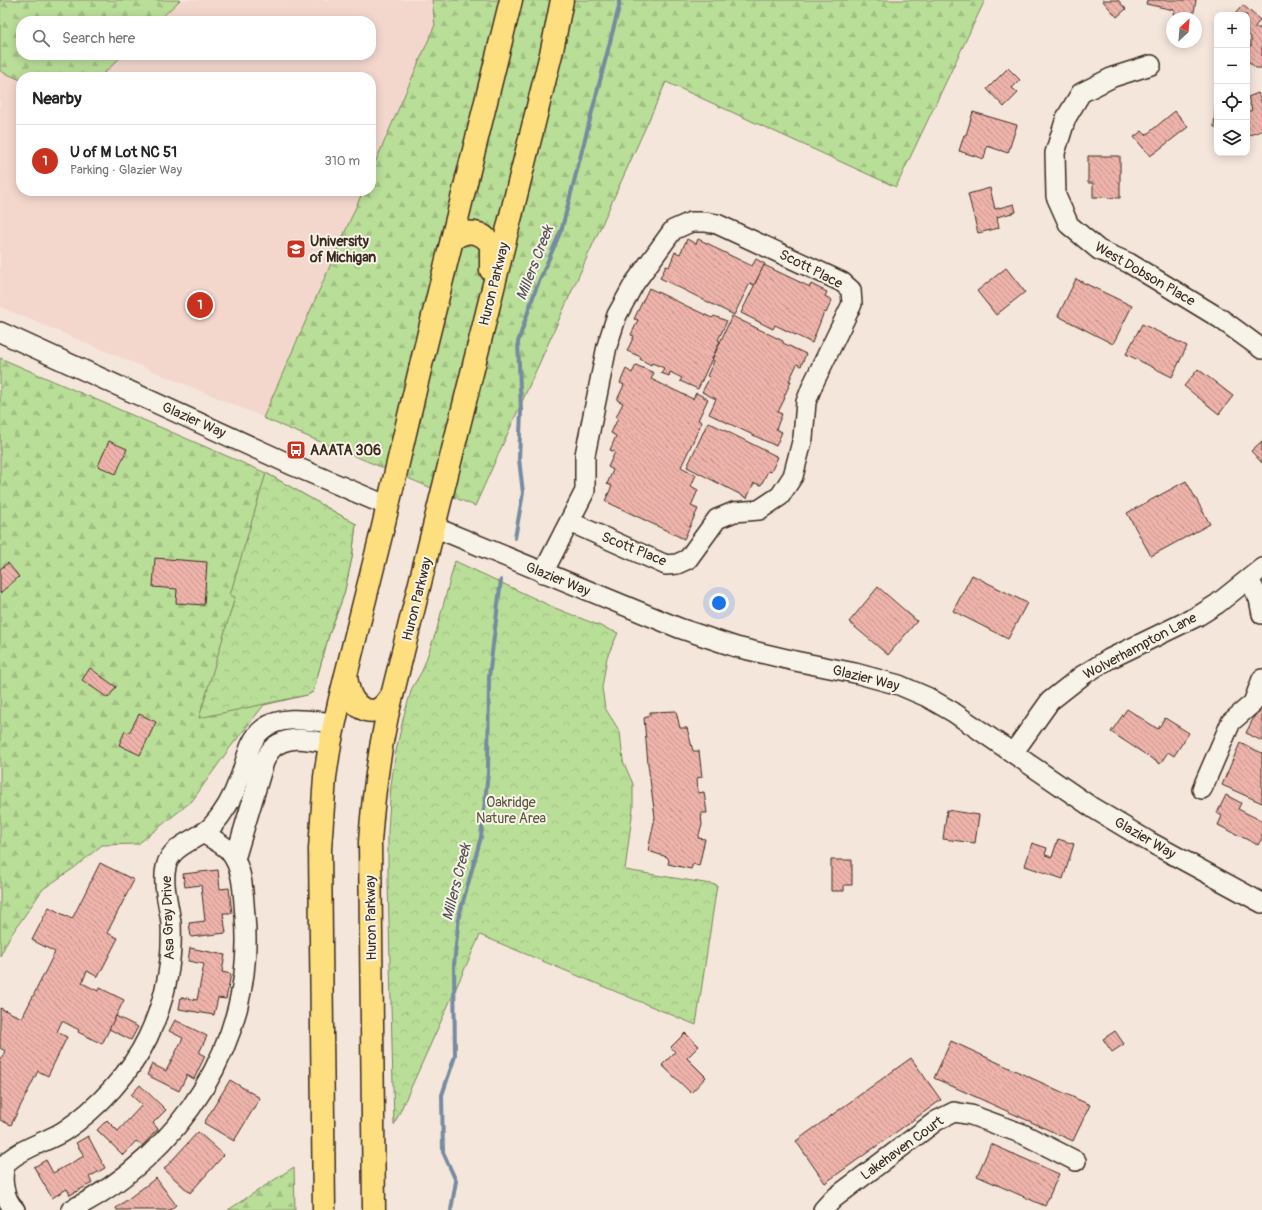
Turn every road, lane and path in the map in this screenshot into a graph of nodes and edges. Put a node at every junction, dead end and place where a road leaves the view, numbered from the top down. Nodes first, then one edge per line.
1 (511, 0) edge
2 (562, 0) edge
3 (1151, 65) dead end
4 (452, 240) junction
5 (488, 308) junction
6 (0, 332) edge
7 (1262, 350) edge
8 (388, 506) junction
9 (570, 522) junction
10 (434, 527) junction
11 (543, 573) junction
12 (1255, 573) edge
13 (1262, 614) edge
14 (346, 676) junction
15 (1262, 679) edge
16 (392, 695) junction
17 (334, 723) junction
18 (330, 744) junction
19 (1013, 753) junction
20 (1202, 789) dead end
21 (203, 833) junction
22 (234, 859) junction
23 (1262, 903) edge
24 (1076, 1162) dead end
25 (15, 1210) edge
26 (71, 1210) edge
27 (324, 1210) edge
28 (374, 1210) edge
29 (823, 1210) edge

1 - 4 main road
2 - 5 main road, Huron Parkway
3 - 7 street, West Dobson Place
4 - 5 main road
4 - 8 main road
5 - 10 main road, Huron Parkway
6 - 8 street, Glazier Way
8 - 14 main road
9 - 9 street, Scott Place
9 - 11 street, Scott Place
10 - 11 street, Glazier Way
10 - 16 main road, Huron Parkway
11 - 19 street, Glazier Way
12 - 13 street
12 - 19 street, Wolverhampton Lane
14 - 16 main road
14 - 17 main road
15 - 20 street
16 - 28 main road, Huron Parkway
17 - 18 main road
17 - 21 street, Asa Gray Drive
18 - 22 street
18 - 27 main road
19 - 23 street, Glazier Way
21 - 22 street
21 - 25 street, Asa Gray Drive
22 - 26 street
24 - 29 street, Lakehaven Court

